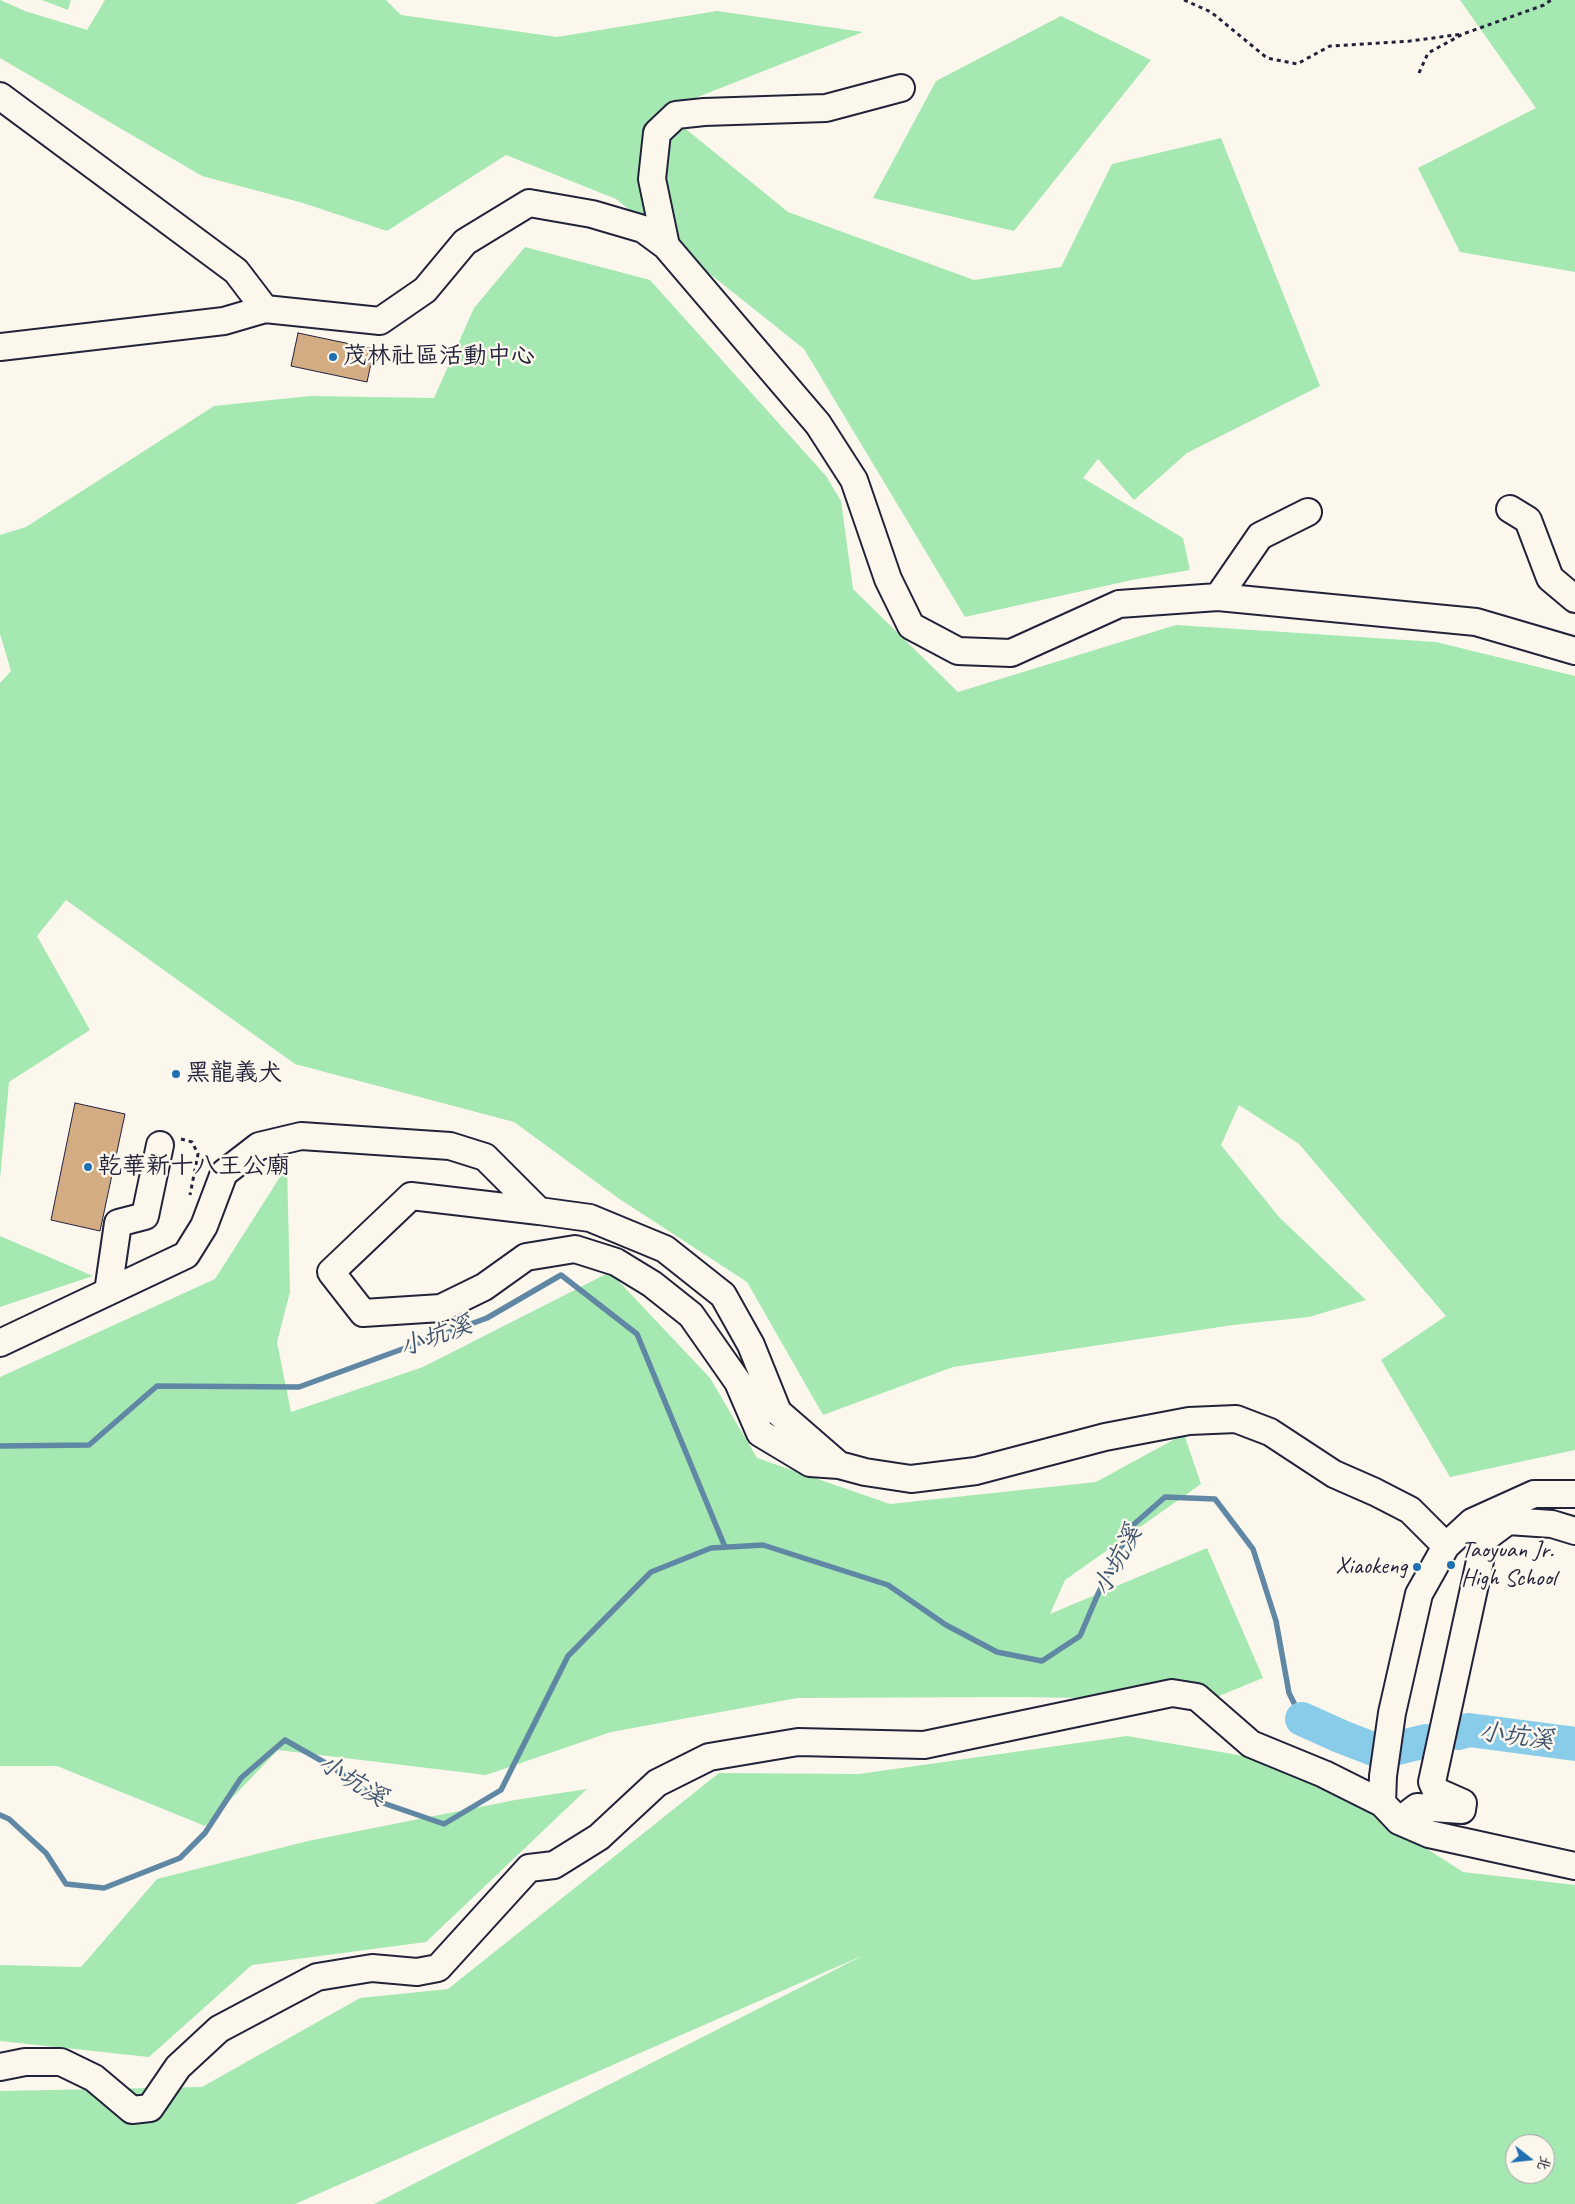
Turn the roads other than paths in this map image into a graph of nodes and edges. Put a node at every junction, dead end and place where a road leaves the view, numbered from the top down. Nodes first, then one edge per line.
1 (901, 88) dead end
2 (0, 96) edge
3 (666, 246) junction
4 (265, 310) junction
5 (0, 347) edge
6 (1510, 509) dead end
7 (1308, 512) dead end
8 (1218, 597) junction
9 (1575, 599) edge
10 (1575, 651) edge
11 (166, 1141) road end
12 (539, 1211) junction
13 (108, 1292) junction
14 (0, 1343) edge
15 (839, 1464) junction
16 (1575, 1494) edge
17 (1505, 1514) junction
18 (1575, 1531) edge
19 (1446, 1546) junction
20 (1391, 1812) junction
21 (1575, 1866) edge
22 (0, 2066) edge

1 - 3 street
2 - 4 street
3 - 4 street
3 - 8 street
4 - 5 street
6 - 9 street
7 - 8 street
8 - 10 street
11 - 13 street
12 - 13 street
12 - 15 street
12 - 15 street
13 - 14 street
15 - 19 street
16 - 17 street
17 - 18 street
17 - 19 street
17 - 20 street
19 - 20 street
20 - 21 street
20 - 22 street

